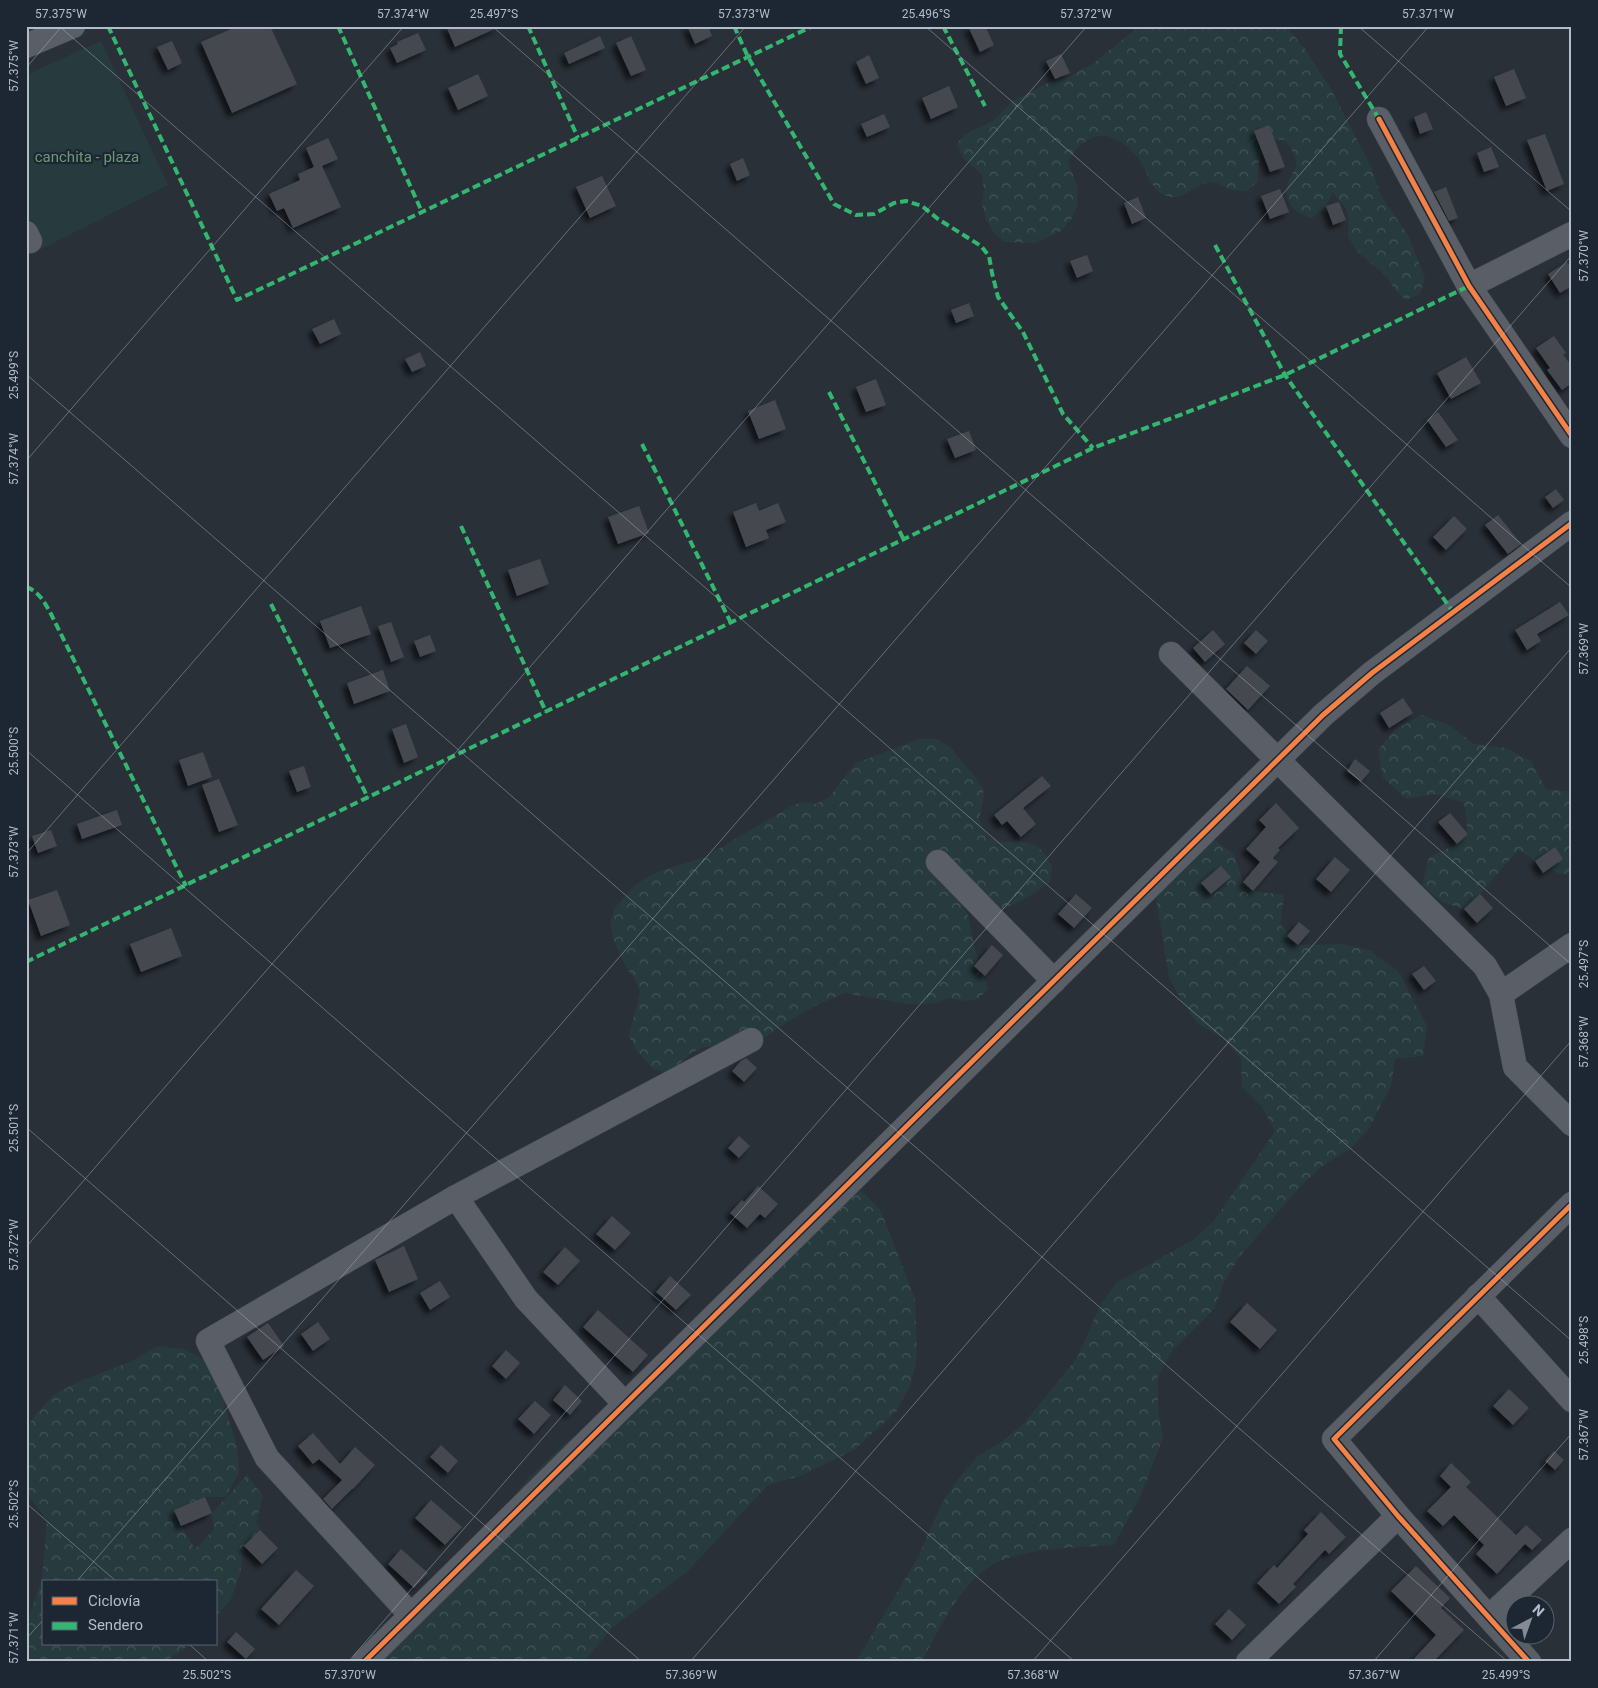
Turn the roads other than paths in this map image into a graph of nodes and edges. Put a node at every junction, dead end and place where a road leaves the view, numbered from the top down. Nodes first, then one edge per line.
1 (73, 26) edge
2 (26, 46) edge
3 (1379, 119) dead end
4 (1572, 234) edge
5 (1469, 286) junction
6 (1572, 436) edge
7 (1572, 523) edge
8 (1170, 654) dead end
9 (1277, 760) junction
10 (938, 862) dead end
11 (1572, 945) edge
12 (1054, 981) junction
13 (1501, 994) junction
14 (750, 1040) dead end
15 (1572, 1124) edge
16 (456, 1197) junction
17 (1572, 1204) edge
18 (1478, 1296) junction
19 (1572, 1400) edge
20 (625, 1404) junction
21 (1398, 1516) junction
22 (1572, 1540) edge
23 (411, 1615) junction
24 (1489, 1617) junction
25 (364, 1662) edge
26 (1248, 1662) edge
27 (1529, 1662) edge

1 - 2 street
3 - 5 street
4 - 5 street
5 - 6 street
7 - 9 street
8 - 9 street
9 - 12 street
9 - 13 street
10 - 12 street
11 - 13 street
12 - 20 street
13 - 15 street
14 - 16 street
16 - 20 street
16 - 23 street
17 - 18 street
18 - 19 street
18 - 21 street
20 - 23 street
21 - 24 street
21 - 26 street
22 - 24 street
23 - 25 street
24 - 27 street

